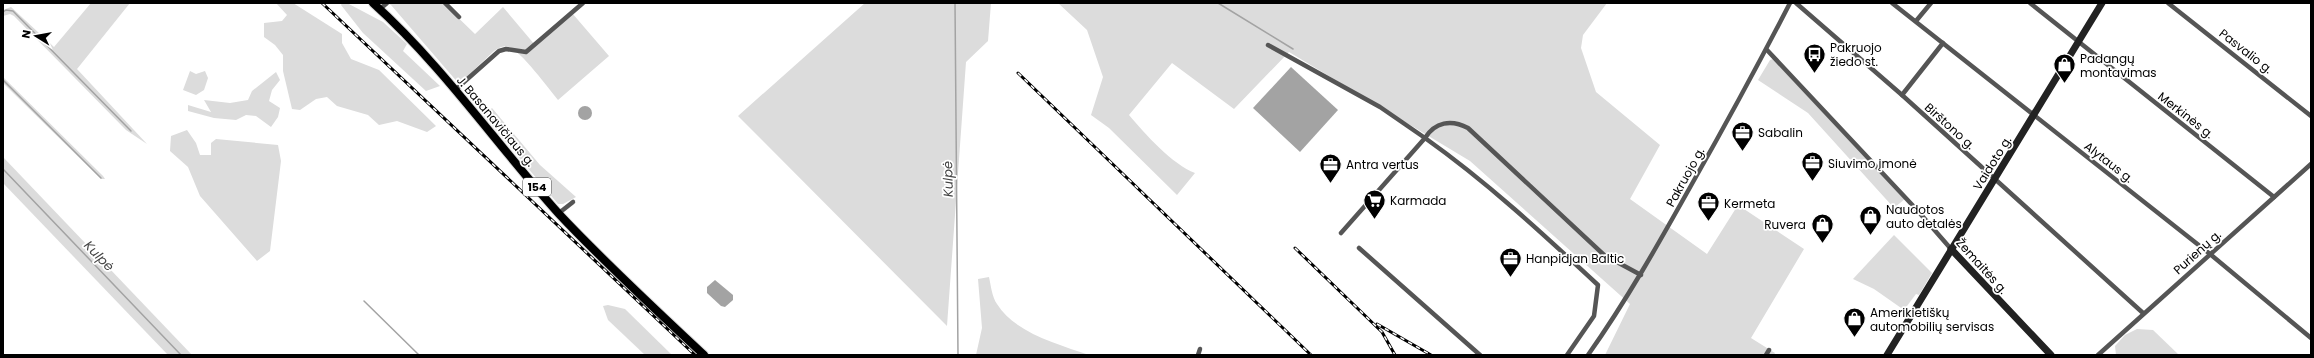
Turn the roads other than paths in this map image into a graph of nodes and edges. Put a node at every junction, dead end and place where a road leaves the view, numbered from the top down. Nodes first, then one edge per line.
1 (373, 3) edge
2 (388, 3) edge
3 (445, 3) edge
4 (583, 3) edge
5 (1790, 3) edge
6 (1796, 3) edge
7 (1892, 3) edge
8 (1931, 3) edge
9 (2030, 3) edge
10 (2102, 3) edge
11 (2168, 3) edge
12 (380, 9) junction
13 (459, 17) dead end
14 (1916, 21) junction
15 (2079, 42) junction
16 (1943, 43) junction
17 (1268, 45) dead end
18 (1767, 50) junction
19 (455, 90) junction
20 (1902, 95) junction
21 (2034, 115) junction
22 (2311, 116) edge
23 (1424, 138) junction
24 (2311, 164) edge
25 (1995, 180) junction
26 (2274, 197) junction
27 (574, 202) dead end
28 (559, 213) junction
29 (1341, 233) dead end
30 (1359, 248) dead end
31 (1951, 249) junction
32 (2210, 254) junction
33 (1641, 275) junction
34 (2143, 313) junction
35 (2311, 338) edge
36 (1200, 349) dead end
37 (1769, 350) dead end
38 (704, 355) edge
39 (1198, 355) edge
40 (1480, 355) edge
41 (1568, 355) edge
42 (1588, 355) edge
43 (1766, 355) edge
44 (1887, 355) edge
45 (2051, 355) edge
46 (2098, 355) edge

1 - 12 main road, J. Basanavičiaus g. / 154
2 - 12 street
3 - 13 street
4 - 19 street
5 - 18 street, Pakruojo g.
6 - 20 street, Birštono g.
7 - 14 street, Alytaus g.
8 - 14 street
9 - 15 street, Merkinės g.
10 - 15 main road, Vaidoto g.
11 - 22 street, Pasvalio g.
12 - 19 main road, J. Basanavičiaus g. / 154
14 - 16 street, Alytaus g.
15 - 21 main road, Vaidoto g.
15 - 26 street, Merkinės g.
16 - 20 street
16 - 21 street, Alytaus g.
17 - 23 street
18 - 31 street, Žemaitės g.
18 - 33 street, Pakruojo g.
19 - 28 main road, J. Basanavičiaus g. / 154
20 - 25 street, Birštono g.
21 - 25 main road, Vaidoto g.
21 - 32 street, Alytaus g.
23 - 29 street
23 - 33 street
23 - 41 street
24 - 26 street, Purienų g.
25 - 31 main road, Vaidoto g.
25 - 34 street, Birštono g.
26 - 32 street, Purienų g.
27 - 28 street
28 - 38 main road, J. Basanavičiaus g. / 154
30 - 40 street
31 - 44 main road, Vaidoto g.
31 - 45 main road, Žemaitės g.
32 - 34 street, Purienų g.
32 - 35 street, Alytaus g.
33 - 42 street, Pakruojo g.
34 - 46 street, Purienų g.
36 - 39 street
37 - 43 street

